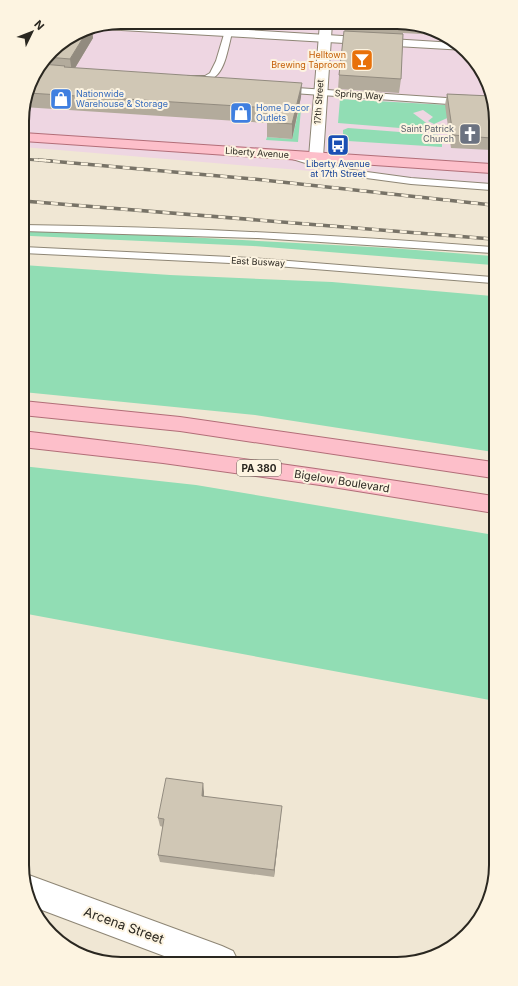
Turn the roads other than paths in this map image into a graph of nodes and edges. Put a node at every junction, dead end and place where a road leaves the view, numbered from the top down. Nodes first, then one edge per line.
1 (166, 29) edge
2 (325, 29) edge
3 (228, 33) junction
4 (324, 38) junction
5 (450, 46) edge
6 (211, 86) edge
7 (276, 90) edge
8 (320, 93) junction
9 (487, 104) edge
10 (29, 137) edge
11 (289, 155) junction
12 (316, 157) junction
13 (489, 169) edge
14 (489, 187) edge
15 (29, 228) edge
16 (29, 250) edge
17 (489, 250) edge
18 (489, 280) edge
19 (29, 409) edge
20 (29, 440) edge
21 (489, 469) edge
22 (489, 505) edge
23 (33, 892) edge
24 (209, 957) edge

1 - 3 street
2 - 4 street, 17th Street
3 - 4 street
3 - 6 lane
4 - 5 street
4 - 8 street, 17th Street
7 - 8 lane, Spring Way
8 - 9 lane, Spring Way
8 - 12 street, 17th Street
10 - 11 main road, Liberty Avenue
11 - 12 main road, Liberty Avenue
11 - 14 lane
12 - 13 main road, Liberty Avenue
15 - 17 lane
16 - 18 lane, East Busway
19 - 21 main road
20 - 22 main road, Bigelow Boulevard / PA 380
23 - 24 street, Arcena Street

